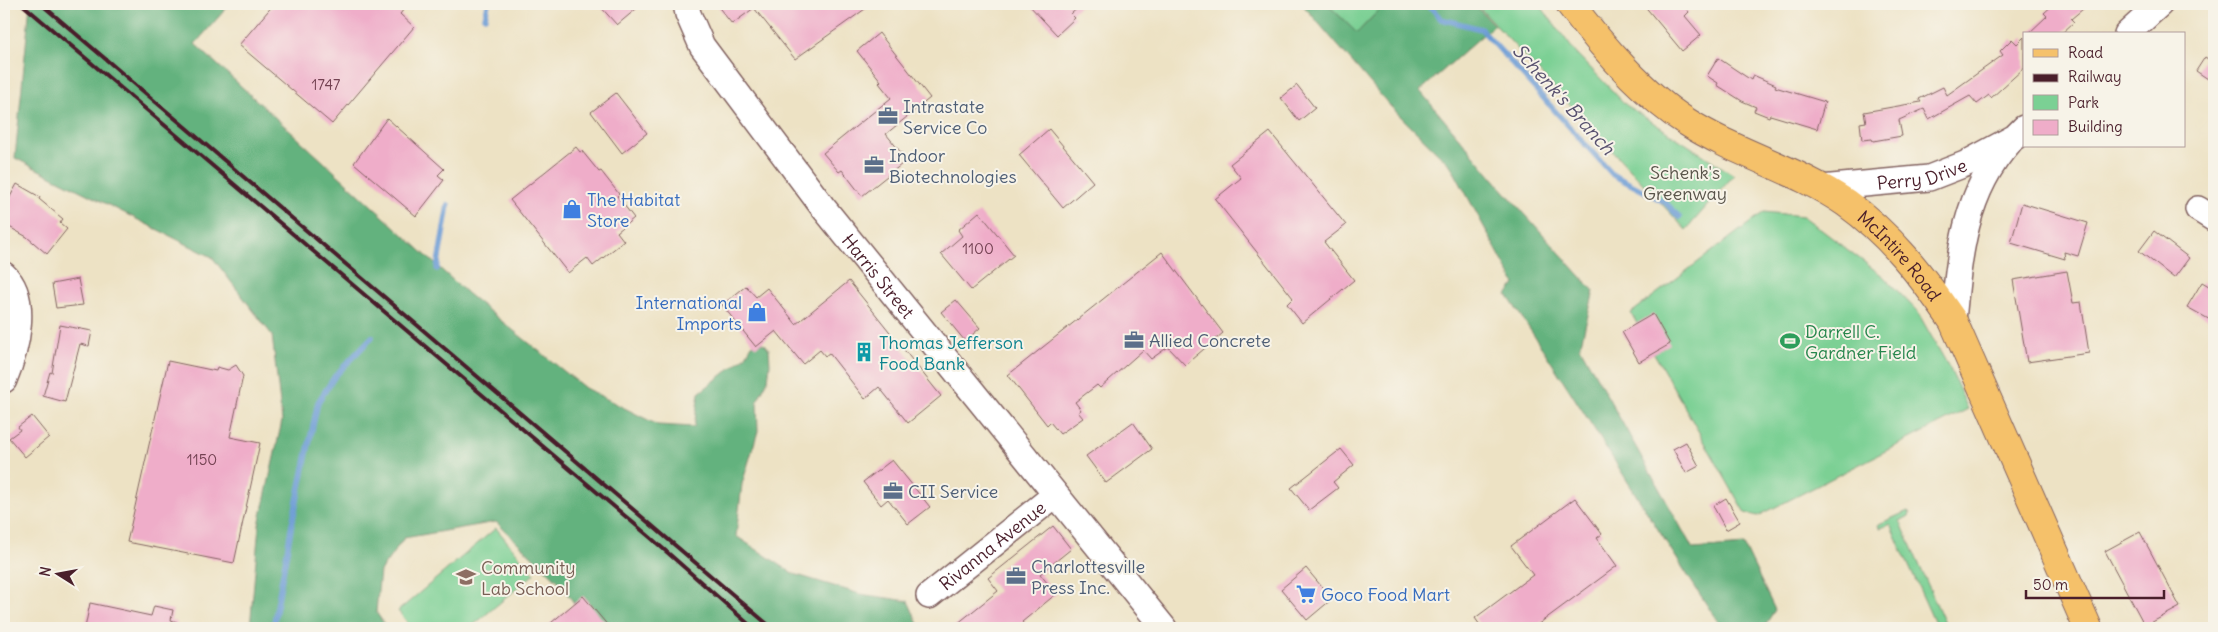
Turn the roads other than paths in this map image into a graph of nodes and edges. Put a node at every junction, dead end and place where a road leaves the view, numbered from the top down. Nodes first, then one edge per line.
1 (686, 4) edge
2 (1570, 4) edge
3 (2160, 4) edge
4 (2129, 32) edge
5 (2020, 132) edge
6 (1821, 188) junction
7 (4, 275) edge
8 (1953, 321) junction
9 (4, 380) edge
10 (1055, 494) junction
11 (929, 596) dead end
12 (1164, 628) edge
13 (2088, 628) edge

1 - 10 street, Harris Street
2 - 6 main road, McIntire Road
3 - 4 street
5 - 6 street, Perry Drive
5 - 8 street, Perry Drive
6 - 8 main road, McIntire Road
7 - 9 street
8 - 13 main road, McIntire Road
10 - 11 street, Rivanna Avenue
10 - 12 street, Harris Street

